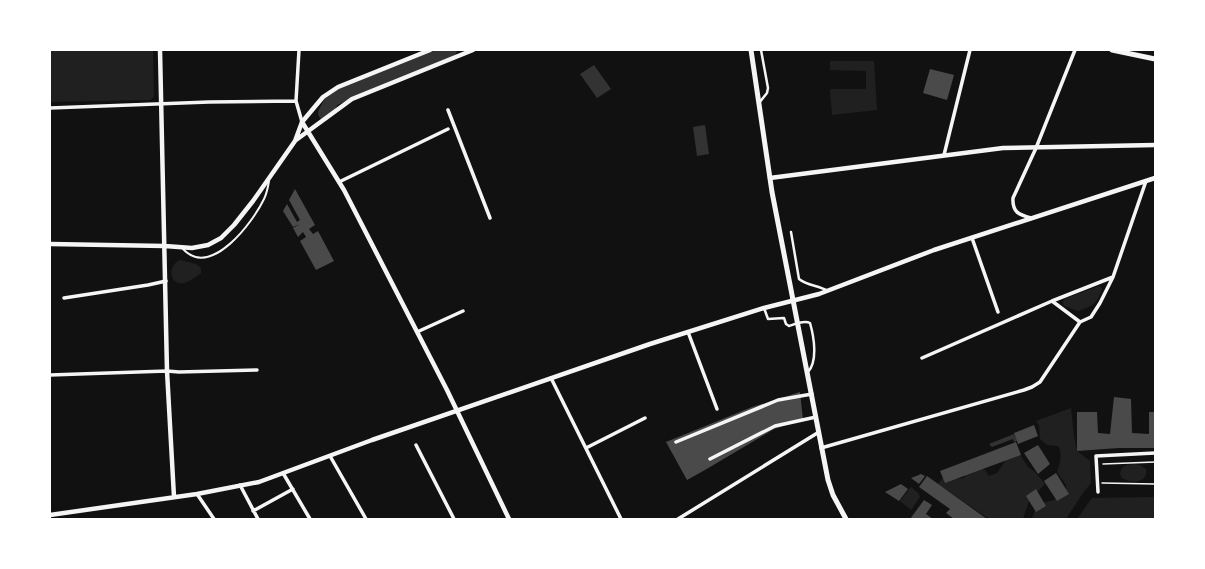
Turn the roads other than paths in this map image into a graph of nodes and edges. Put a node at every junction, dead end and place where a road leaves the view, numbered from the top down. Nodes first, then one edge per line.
1 (160, 50) edge
2 (299, 50) edge
3 (430, 50) edge
4 (473, 50) edge
5 (751, 50) edge
6 (761, 50) edge
7 (970, 50) edge
8 (1075, 50) edge
9 (1112, 50) edge
10 (1155, 59) edge
11 (296, 101) junction
12 (759, 104) junction
13 (162, 105) junction
14 (50, 108) edge
15 (448, 110) dead end
16 (302, 122) junction
17 (448, 129) dead end
18 (307, 131) junction
19 (295, 141) junction
20 (1155, 145) edge
21 (1036, 148) junction
22 (944, 156) junction
23 (271, 176) junction
24 (770, 178) junction
25 (1155, 178) edge
26 (1146, 181) junction
27 (339, 182) junction
28 (490, 218) dead end
29 (1033, 218) junction
30 (791, 232) dead end
31 (972, 238) junction
32 (50, 244) edge
33 (165, 246) junction
34 (181, 247) junction
35 (1112, 277) junction
36 (166, 281) junction
37 (828, 291) junction
38 (64, 298) dead end
39 (794, 301) junction
40 (1052, 302) junction
41 (764, 308) junction
42 (463, 311) dead end
43 (998, 312) dead end
44 (1080, 322) junction
45 (798, 323) junction
46 (417, 332) junction
47 (688, 332) junction
48 (922, 358) dead end
49 (257, 370) dead end
50 (167, 371) junction
51 (808, 373) junction
52 (50, 375) edge
53 (551, 378) junction
54 (812, 394) junction
55 (717, 409) dead end
56 (457, 411) junction
57 (816, 417) junction
58 (645, 418) dead end
59 (819, 432) junction
60 (676, 442) dead end
61 (416, 445) dead end
62 (586, 448) junction
63 (821, 448) junction
64 (1155, 453) edge
65 (330, 456) junction
66 (710, 459) dead end
67 (283, 473) junction
68 (240, 485) junction
69 (293, 489) junction
70 (1098, 492) dead end
71 (198, 494) junction
72 (174, 497) junction
73 (253, 511) junction
74 (50, 515) edge
75 (507, 518) edge
76 (214, 519) edge
77 (258, 519) edge
78 (310, 519) edge
79 (366, 519) edge
80 (454, 519) edge
81 (621, 519) edge
82 (678, 519) edge
83 (846, 519) edge

1 - 13 street
2 - 11 street
3 - 16 street
4 - 18 street
5 - 12 main road
6 - 12 street
7 - 22 street
8 - 21 street
9 - 10 main road
11 - 13 street
11 - 16 street
12 - 24 main road
13 - 14 street
13 - 33 street
15 - 28 street
16 - 18 street
16 - 19 street
17 - 27 street
18 - 19 street
18 - 27 street
19 - 23 street
20 - 21 street
21 - 22 street
21 - 29 street
22 - 24 street
23 - 34 street
23 - 34 lane
24 - 39 main road
25 - 26 street
26 - 29 street
26 - 35 street
27 - 46 street
29 - 31 street
30 - 37 street
31 - 37 street
31 - 43 street
32 - 33 street
33 - 34 street
33 - 36 street
35 - 40 street
35 - 44 street
36 - 38 street
36 - 50 street
37 - 39 street
39 - 41 street
39 - 45 main road
40 - 44 street
40 - 48 street
41 - 45 street
41 - 47 street
42 - 46 street
44 - 63 street
45 - 51 main road
45 - 51 street
46 - 56 street
47 - 53 street
47 - 55 street
49 - 50 street
50 - 52 street
50 - 72 street
51 - 54 main road
53 - 56 street
53 - 62 street
54 - 57 main road
54 - 60 street
56 - 65 street
56 - 75 street
57 - 59 main road
57 - 66 street
58 - 62 street
59 - 63 main road
59 - 82 street
61 - 80 street
62 - 81 street
63 - 83 main road
64 - 70 street
65 - 67 street
65 - 79 street
67 - 68 street
67 - 69 street
68 - 71 street
68 - 73 street
69 - 73 street
69 - 78 street
71 - 72 street
71 - 76 street
72 - 74 street
73 - 77 street

